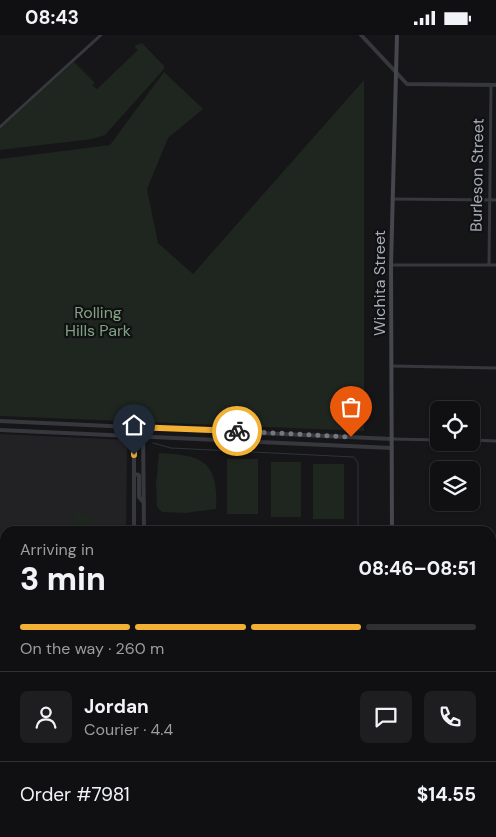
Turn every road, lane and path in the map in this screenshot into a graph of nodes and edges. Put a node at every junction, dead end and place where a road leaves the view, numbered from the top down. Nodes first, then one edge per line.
1 (101, 35) edge
2 (361, 35) edge
3 (397, 35) edge
4 (397, 75) junction
5 (493, 85) edge
6 (0, 127) edge
7 (392, 199) junction
8 (489, 200) junction
9 (496, 200) edge
10 (391, 265) junction
11 (489, 265) junction
12 (496, 265) edge
13 (392, 366) junction
14 (496, 368) edge
15 (0, 421) edge
16 (24, 422) junction
17 (134, 427) junction
18 (143, 427) junction
19 (0, 430) edge
20 (24, 431) junction
21 (134, 436) junction
22 (143, 437) junction
23 (392, 439) junction
24 (430, 440) edge
25 (480, 440) edge
26 (496, 441) edge
27 (392, 448) junction
28 (134, 474) junction
29 (144, 503) junction
30 (134, 526) edge
31 (144, 526) edge
32 (392, 526) edge

1 - 6 street
2 - 4 street
3 - 4 main road, Wichita Street
4 - 5 street
4 - 7 main road, Wichita Street
5 - 8 street, Burleson Street
7 - 8 street
7 - 10 main road, Wichita Street
8 - 9 street
8 - 11 street, Burleson Street
10 - 11 street
10 - 13 main road, Wichita Street
11 - 12 street
13 - 14 street
13 - 23 main road, Wichita Street
15 - 16 street
16 - 17 street
16 - 20 street
17 - 18 street
17 - 21 street
18 - 22 street
18 - 23 street
19 - 20 street
20 - 21 street
21 - 22 street
21 - 28 street
22 - 27 street
22 - 29 street
23 - 24 street
23 - 27 main road, Wichita Street
25 - 26 street
27 - 32 main road, Wichita Street
28 - 29 street
28 - 30 street
29 - 31 street

